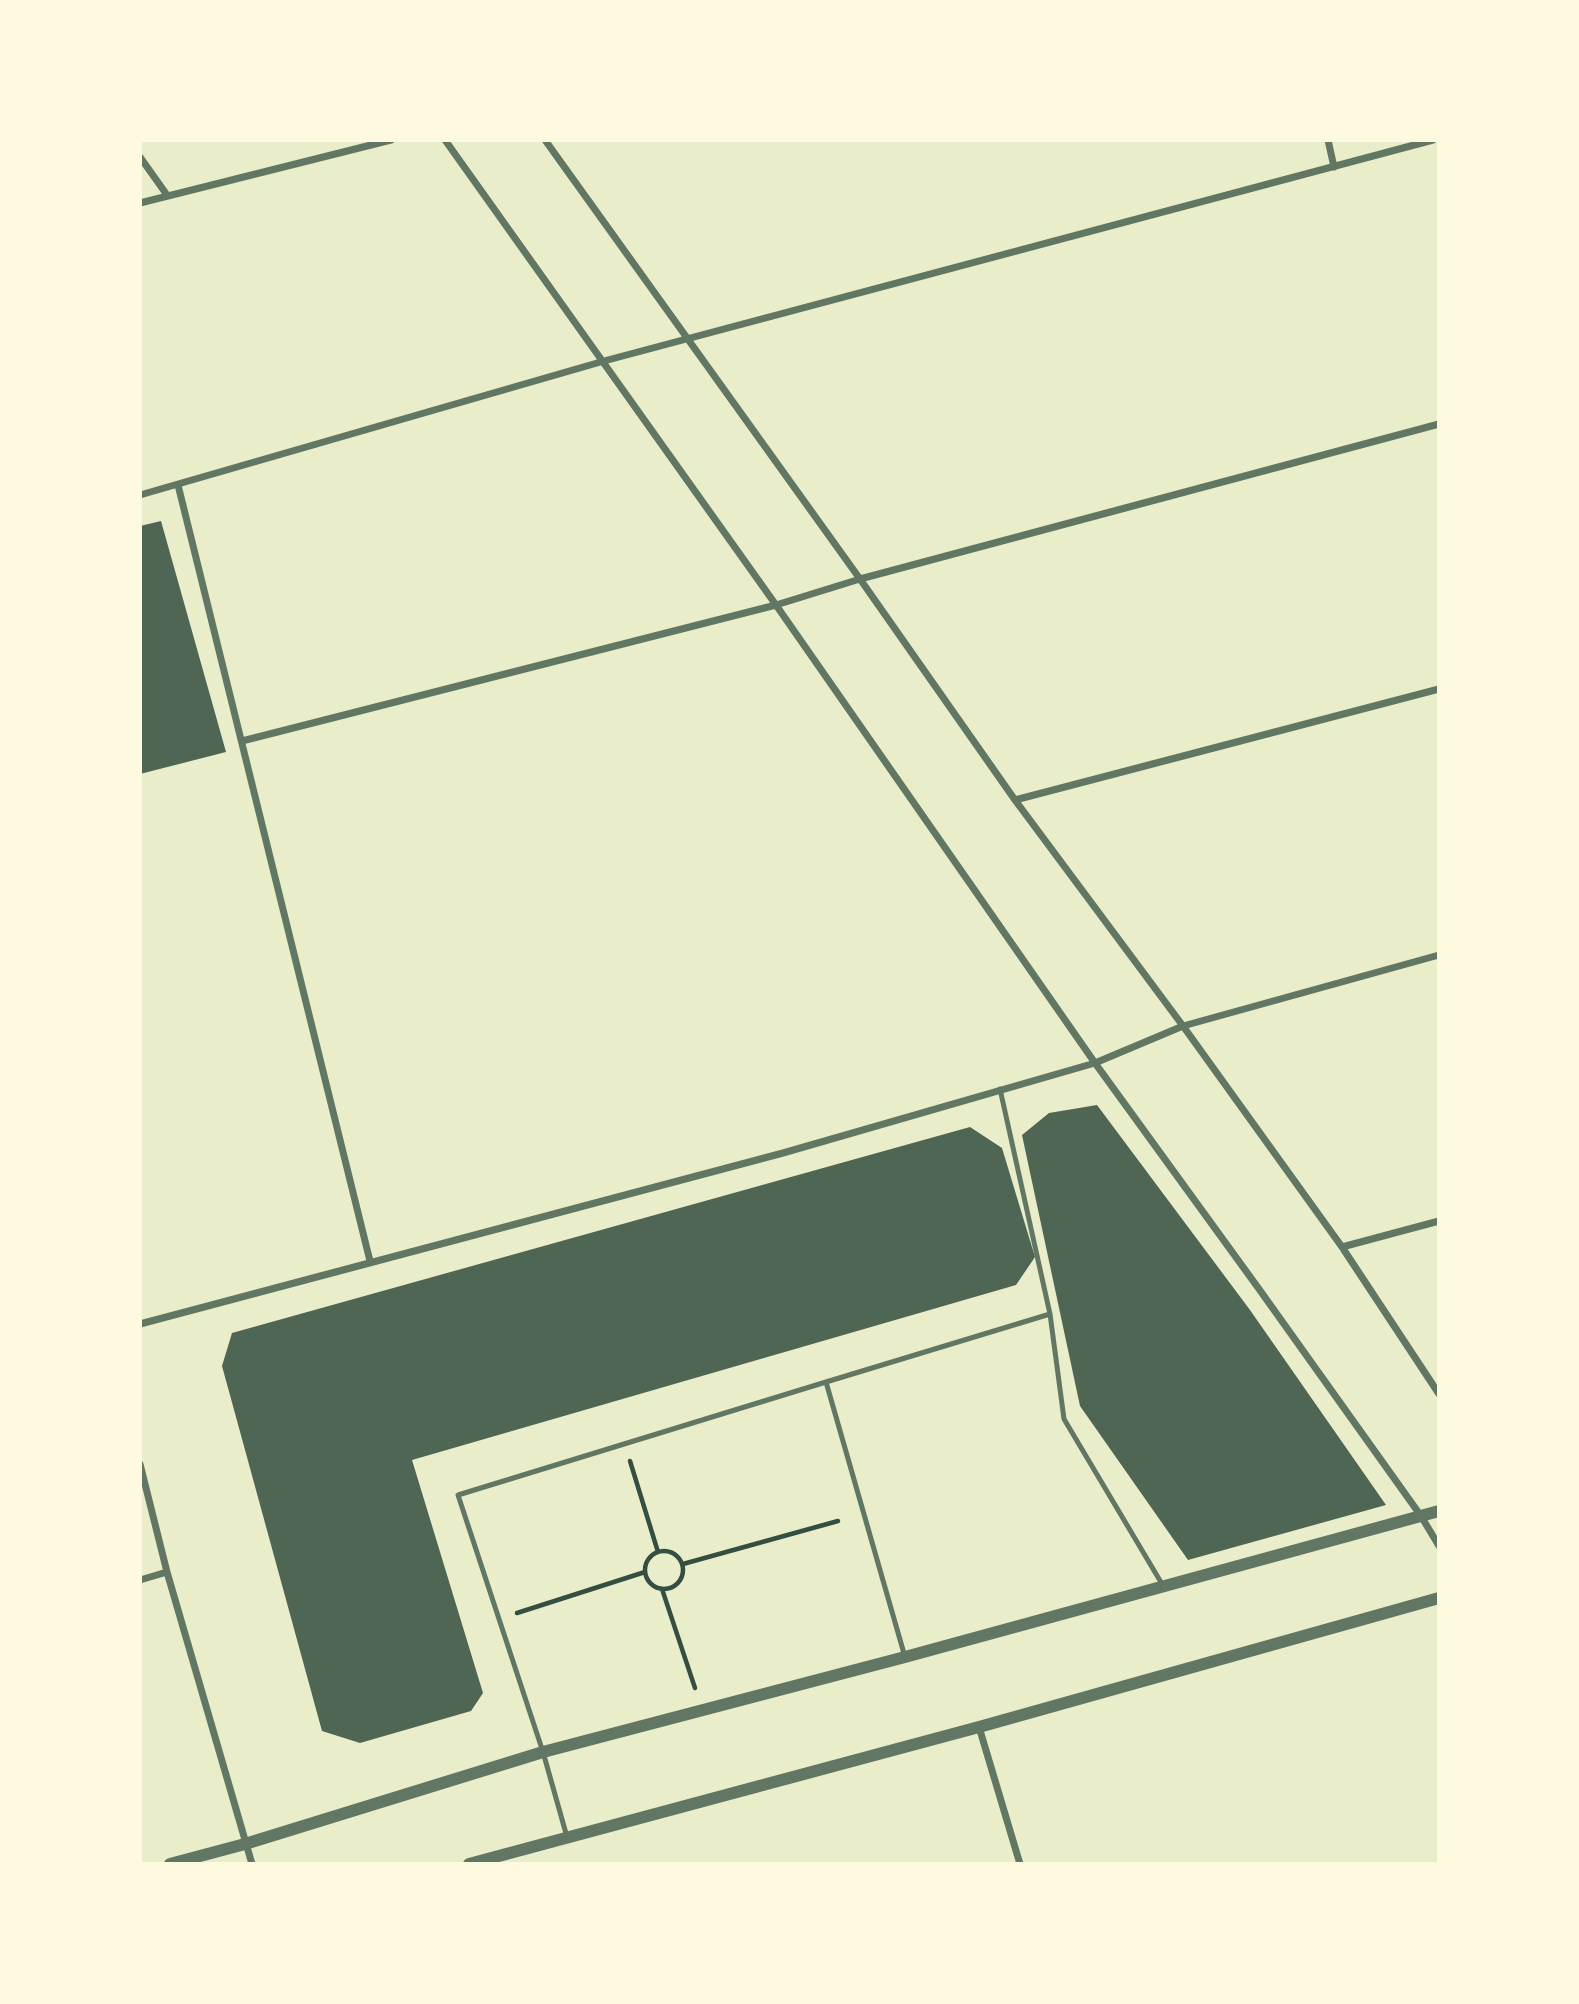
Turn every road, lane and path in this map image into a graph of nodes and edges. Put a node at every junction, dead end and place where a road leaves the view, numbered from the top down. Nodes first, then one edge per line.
1 (391, 140) edge
2 (445, 140) edge
3 (545, 140) edge
4 (1328, 140) edge
5 (1433, 140) edge
6 (140, 157) edge
7 (1334, 167) junction
8 (167, 195) junction
9 (140, 203) edge
10 (687, 339) junction
11 (604, 361) junction
12 (1439, 424) edge
13 (178, 485) junction
14 (140, 495) edge
15 (860, 579) junction
16 (776, 605) junction
17 (1439, 689) edge
18 (242, 741) junction
19 (1015, 800) junction
20 (1439, 955) edge
21 (1183, 1026) junction
22 (1095, 1063) junction
23 (1000, 1089) junction
24 (1439, 1221) edge
25 (1342, 1247) junction
26 (370, 1261) junction
27 (1050, 1314) junction
28 (140, 1324) edge
29 (826, 1382) junction
30 (1439, 1394) edge
31 (629, 1457) dead end
32 (140, 1464) edge
33 (1439, 1511) edge
34 (1421, 1516) junction
35 (838, 1521) dead end
36 (1439, 1546) edge
37 (658, 1552) junction
38 (683, 1564) junction
39 (167, 1572) junction
40 (645, 1572) junction
41 (140, 1580) edge
42 (1163, 1585) junction
43 (662, 1589) junction
44 (1439, 1598) edge
45 (517, 1613) dead end
46 (905, 1657) junction
47 (698, 1697) dead end
48 (979, 1727) junction
49 (543, 1752) junction
50 (567, 1837) junction
51 (245, 1843) junction
52 (170, 1864) edge
53 (252, 1864) edge
54 (469, 1864) edge
55 (1020, 1864) edge

1 - 8 street
2 - 11 street
3 - 10 street
4 - 7 street
5 - 7 street
6 - 8 street
7 - 10 street
8 - 9 street
10 - 11 street
10 - 15 street
11 - 13 street
11 - 16 street
12 - 15 street
13 - 14 street
13 - 18 street
15 - 16 street
15 - 19 street
16 - 18 street
16 - 22 street
17 - 19 street
18 - 26 street
19 - 21 street
20 - 21 street
21 - 22 street
21 - 25 street
22 - 23 street
22 - 34 street
23 - 26 street
23 - 27 lane
24 - 25 street
25 - 30 street
26 - 28 street
27 - 29 lane
27 - 42 lane
29 - 46 lane
29 - 49 lane
31 - 37 path
32 - 39 street
33 - 34 street
34 - 36 street
34 - 42 street
35 - 38 path
37 - 38 path
37 - 40 path
38 - 43 path
39 - 41 street
39 - 51 street
40 - 43 path
40 - 45 path
42 - 46 street
43 - 47 path
44 - 48 street
46 - 49 street
48 - 50 street
48 - 55 street
49 - 50 lane
49 - 51 street
50 - 54 street
51 - 52 street
51 - 53 street

